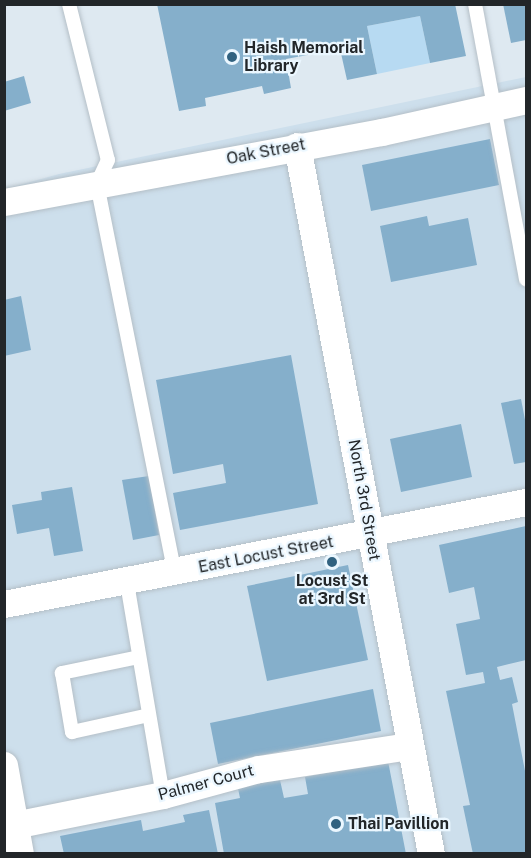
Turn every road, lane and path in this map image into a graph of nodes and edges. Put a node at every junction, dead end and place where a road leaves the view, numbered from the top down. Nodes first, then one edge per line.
1 (69, 4) edge
2 (475, 4) edge
3 (526, 100) edge
4 (495, 107) junction
5 (297, 146) junction
6 (97, 184) junction
7 (4, 202) edge
8 (526, 279) edge
9 (526, 502) edge
10 (371, 534) junction
11 (175, 573) junction
12 (127, 583) junction
13 (4, 604) edge
14 (140, 657) junction
15 (150, 716) junction
16 (409, 746) junction
17 (4, 765) edge
18 (163, 795) junction
19 (10, 826) edge
20 (20, 854) edge
21 (431, 854) edge

1 - 6 lane
2 - 4 lane
3 - 4 street, Oak Street
4 - 5 street, Oak Street
4 - 8 lane
5 - 6 street, Oak Street
5 - 10 street, North 3rd Street
6 - 7 street, Oak Street
6 - 11 lane
9 - 10 street, East Locust Street
10 - 11 street, East Locust Street
10 - 16 street, North 3rd Street
11 - 12 street, East Locust Street
12 - 13 street, East Locust Street
12 - 14 lane
14 - 15 lane
14 - 15 lane
15 - 18 lane
16 - 18 street, Palmer Court
16 - 21 street, North 3rd Street
17 - 19 street
18 - 19 street, Palmer Court
19 - 20 street

